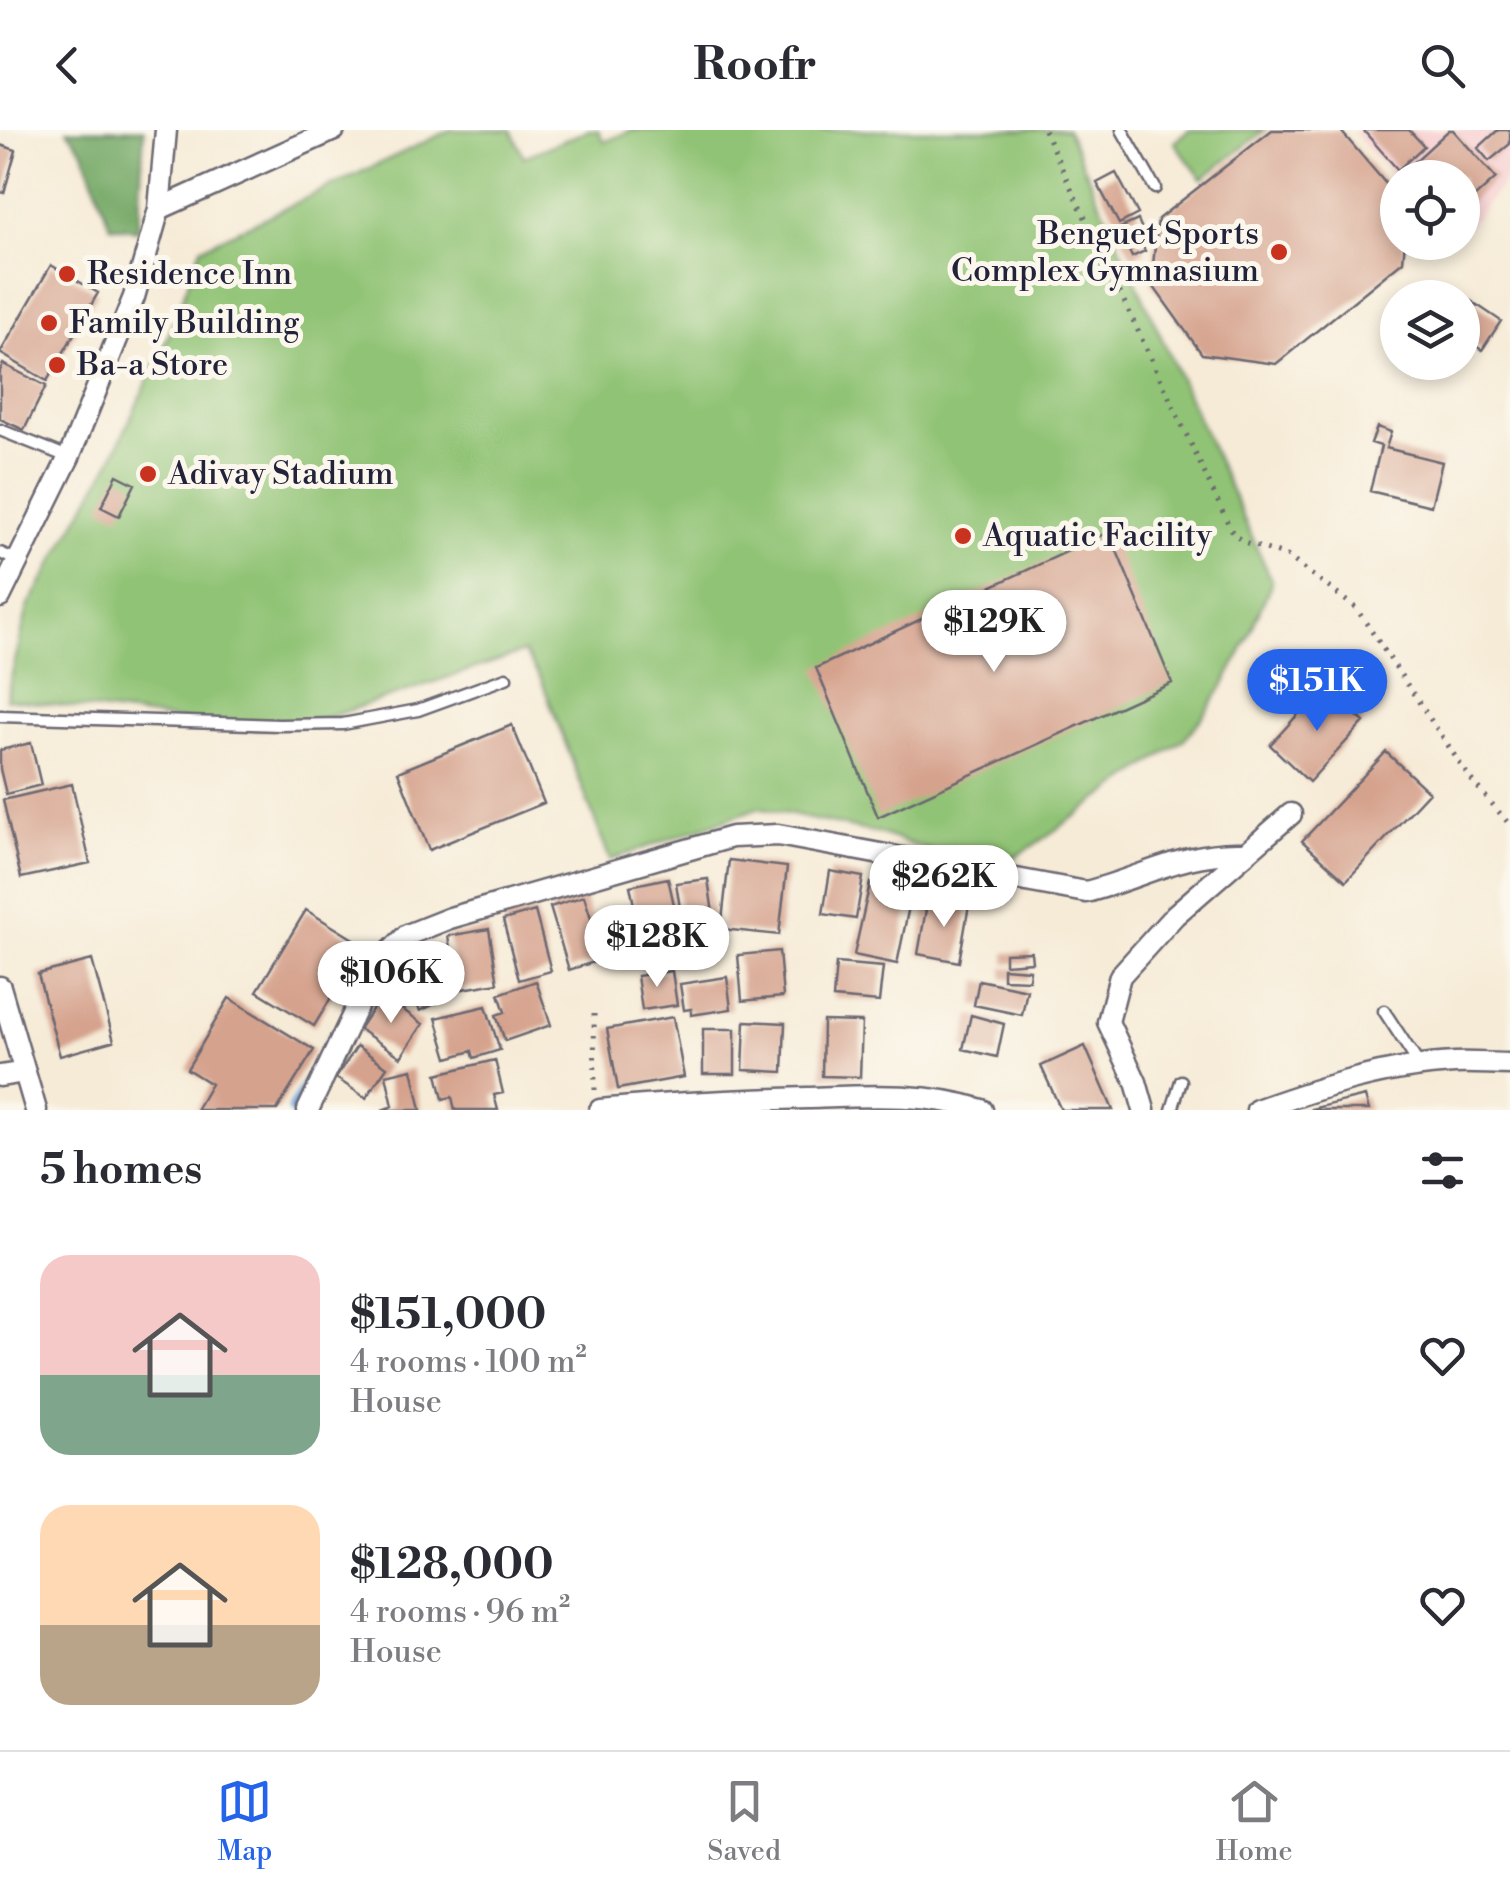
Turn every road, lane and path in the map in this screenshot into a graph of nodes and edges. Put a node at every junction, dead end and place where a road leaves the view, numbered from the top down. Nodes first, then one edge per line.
1 (166, 130) edge
2 (334, 130) edge
3 (1044, 130) edge
4 (1122, 130) edge
5 (1155, 188) dead end
6 (158, 208) junction
7 (0, 430) edge
8 (69, 458) junction
9 (9, 557) edge
10 (2, 587) edge
11 (506, 678) dead end
12 (0, 716) edge
13 (1291, 814) dead end
14 (1510, 825) edge
15 (1242, 853) junction
16 (0, 987) edge
17 (1384, 1012) dead end
18 (594, 1014) dead end
19 (1510, 1064) edge
20 (1420, 1066) junction
21 (25, 1072) junction
22 (0, 1076) edge
23 (1181, 1081) dead end
24 (36, 1110) edge
25 (308, 1110) edge
26 (598, 1110) edge
27 (982, 1110) edge
28 (1144, 1110) edge
29 (1172, 1110) edge
30 (1258, 1110) edge

1 - 6 street
2 - 6 street
3 - 14 path
4 - 5 lane
6 - 8 street
7 - 8 lane
8 - 9 street
9 - 10 street
11 - 12 lane
13 - 15 street
15 - 25 street
15 - 28 street
16 - 21 street
17 - 20 lane
18 - 26 path
19 - 20 street
20 - 30 street
21 - 22 street
21 - 24 street
23 - 29 lane
26 - 27 street

